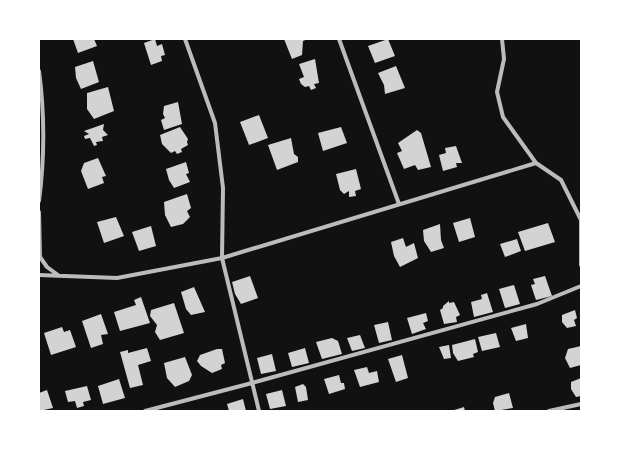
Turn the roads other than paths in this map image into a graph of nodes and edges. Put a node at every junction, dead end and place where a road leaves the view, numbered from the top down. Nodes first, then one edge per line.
1 (185, 39) edge
2 (339, 39) edge
3 (502, 39) edge
4 (39, 71) edge
5 (536, 162) junction
6 (39, 201) edge
7 (400, 204) junction
8 (39, 212) edge
9 (581, 230) edge
10 (222, 258) junction
11 (581, 265) edge
12 (39, 275) edge
13 (59, 275) junction
14 (581, 286) edge
15 (252, 383) junction
16 (581, 404) edge
17 (145, 411) edge
18 (259, 411) edge
19 (549, 411) edge

1 - 10 street
2 - 7 street
3 - 5 street
4 - 6 street
5 - 7 street
5 - 9 street
7 - 10 street
8 - 13 street
9 - 11 street
10 - 13 street
10 - 15 street
12 - 13 street
14 - 15 street
15 - 17 street
15 - 18 street
16 - 19 street

